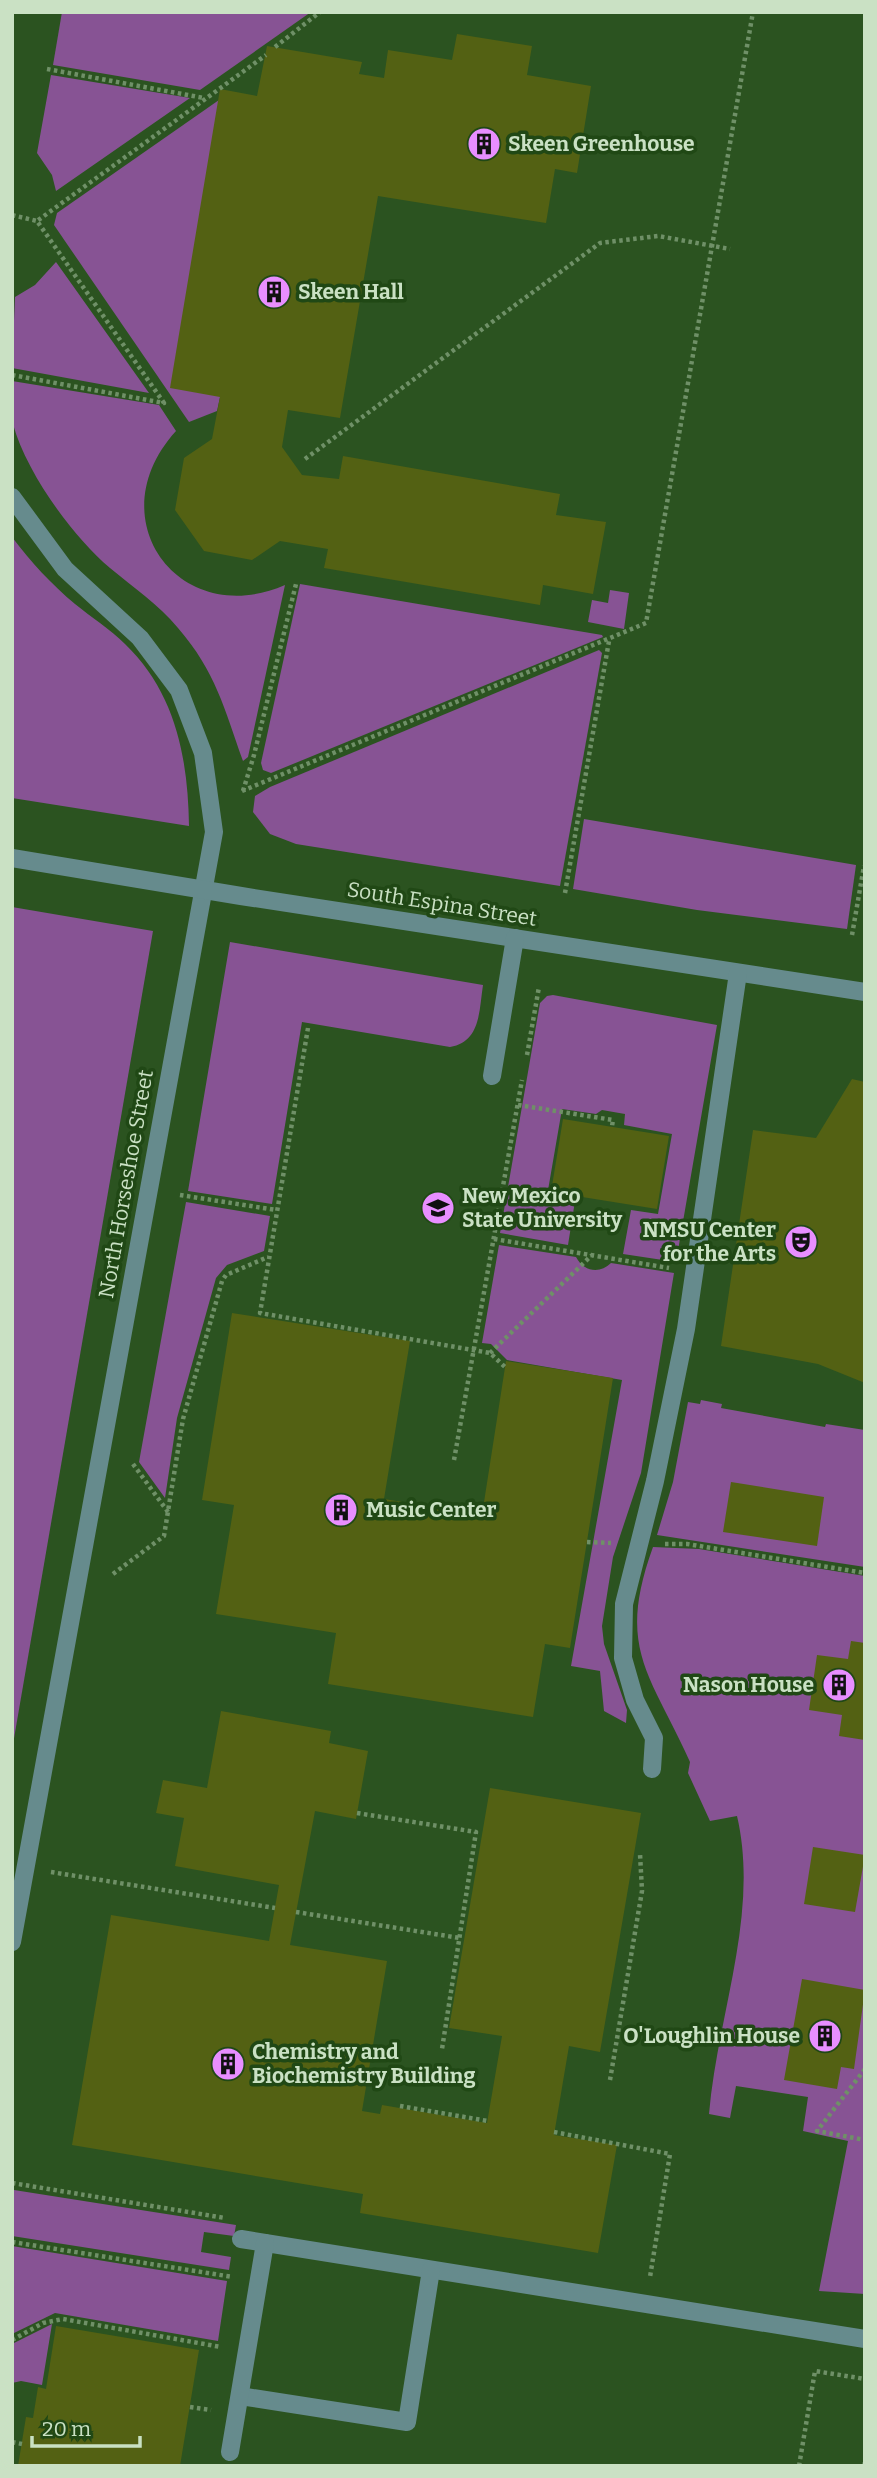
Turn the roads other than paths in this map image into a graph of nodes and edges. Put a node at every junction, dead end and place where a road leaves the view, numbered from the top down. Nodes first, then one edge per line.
1 (12, 497) edge
2 (12, 858) edge
3 (202, 890) junction
4 (514, 938) junction
5 (738, 973) junction
6 (865, 992) edge
7 (492, 1076) dead end
8 (652, 1769) dead end
9 (12, 1942) edge
10 (241, 2239) dead end
11 (265, 2243) junction
12 (431, 2270) junction
13 (865, 2339) edge
14 (240, 2396) junction
15 (230, 2452) dead end

1 - 3 street, North Horseshoe Street
2 - 3 street, South Espina Street
3 - 4 street, South Espina Street
3 - 9 street, North Horseshoe Street
4 - 5 street, South Espina Street
4 - 7 street
5 - 6 street, South Espina Street
5 - 8 street
10 - 11 street
11 - 12 street
11 - 14 street
12 - 13 street
12 - 14 street
14 - 15 street

